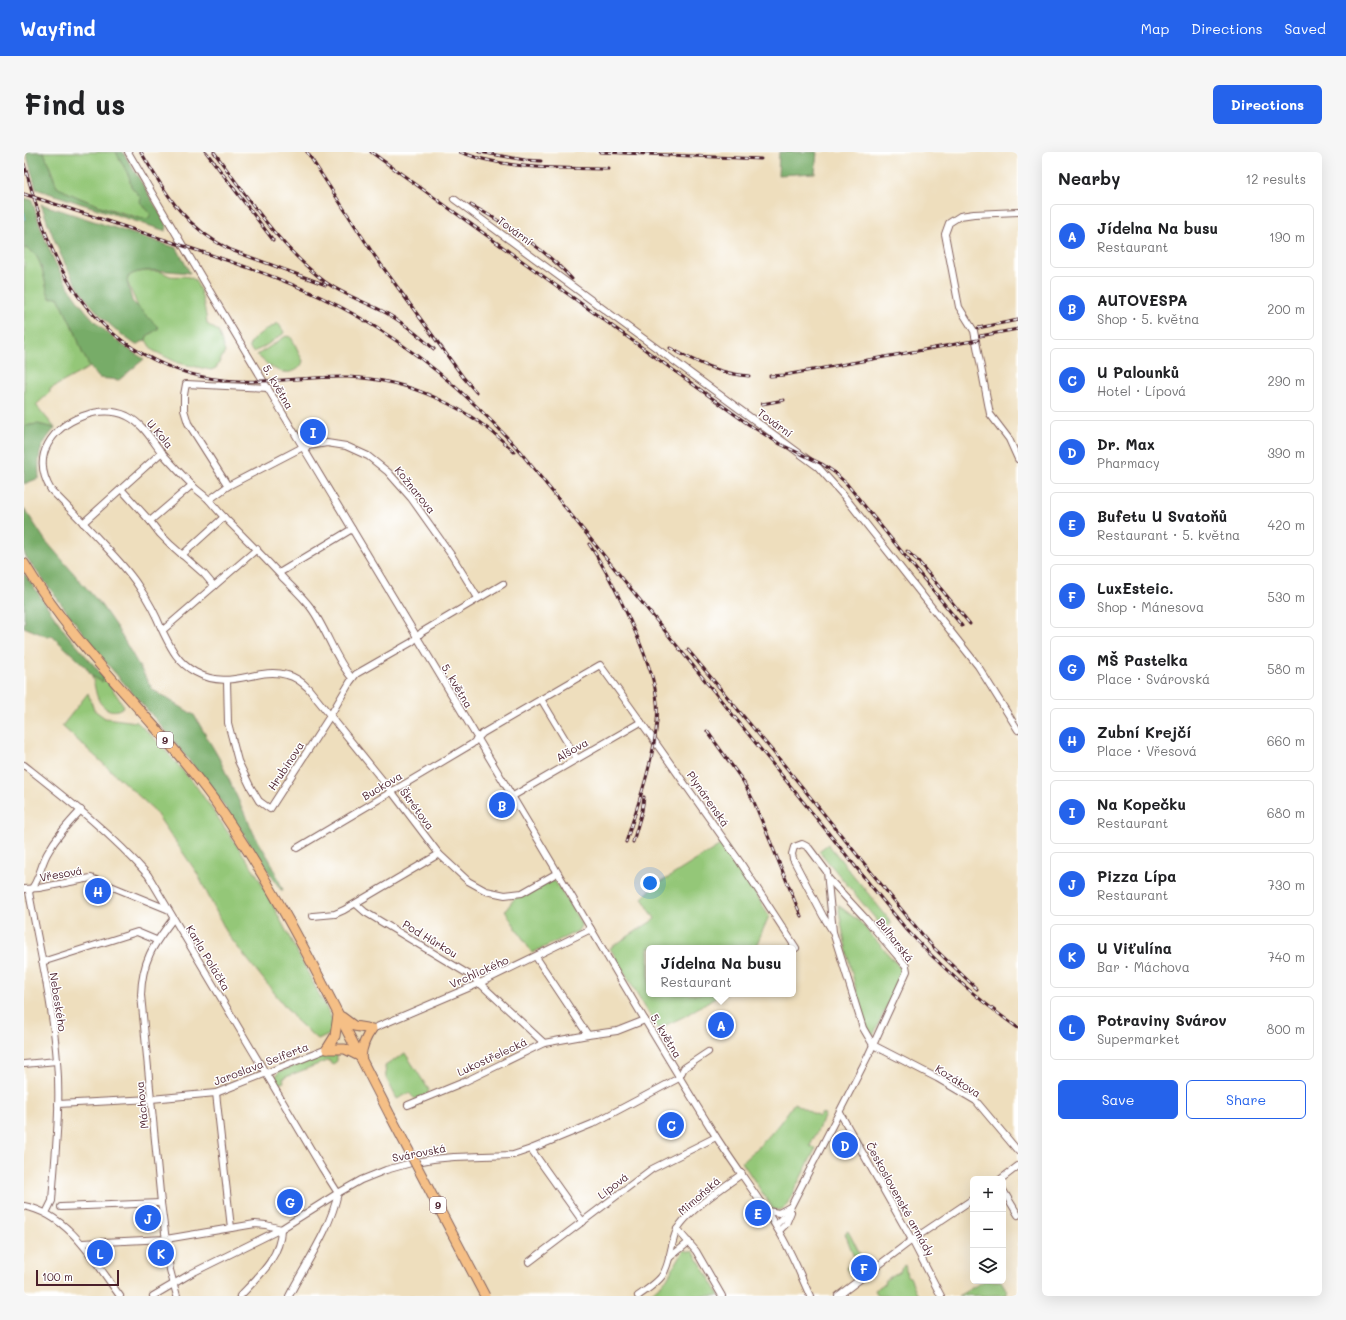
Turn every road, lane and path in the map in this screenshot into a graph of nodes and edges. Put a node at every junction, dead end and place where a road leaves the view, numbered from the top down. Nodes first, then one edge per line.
1 (128, 152) edge
2 (454, 199) dead end
3 (1018, 212) edge
4 (268, 388) junction
5 (303, 447) junction
6 (162, 452) junction
7 (1018, 459) edge
8 (192, 485) junction
9 (228, 486) junction
10 (121, 489) junction
11 (209, 500) junction
12 (224, 517) junction
13 (150, 521) junction
14 (83, 523) junction
15 (352, 529) junction
16 (257, 549) junction
17 (182, 554) junction
18 (24, 563) edge
19 (279, 573) junction
20 (503, 584) dead end
21 (214, 586) junction
22 (478, 598) junction
23 (163, 630) junction
24 (416, 638) junction
25 (600, 665) joint
26 (287, 675) joint
27 (352, 678) junction
28 (227, 681) junction
29 (541, 699) junction
30 (330, 716) junction
31 (642, 722) junction
32 (1018, 730) edge
33 (477, 738) junction
34 (577, 759) junction
35 (24, 765) edge
36 (392, 792) junction
37 (514, 796) junction
38 (81, 810) junction
39 (297, 848) dead end
40 (439, 854) junction
41 (557, 873) junction
42 (829, 879) junction
43 (36, 888) junction
44 (24, 889) edge
45 (356, 904) junction
46 (167, 909) junction
47 (313, 916) dead end
48 (173, 919) junction
49 (591, 929) junction
50 (833, 932) junction
51 (156, 940) junction
52 (794, 945) edge
53 (536, 956) junction
54 (42, 962) junction
55 (480, 983) junction
56 (338, 1013) junction
57 (645, 1020) junction
58 (372, 1029) junction
59 (588, 1035) junction
60 (544, 1044) junction
61 (873, 1045) junction
62 (327, 1049) junction
63 (708, 1052) dead end
64 (360, 1057) junction
65 (57, 1061) junction
66 (24, 1064) edge
67 (265, 1073) junction
68 (679, 1078) junction
69 (216, 1093) junction
70 (151, 1099) junction
71 (58, 1104) junction
72 (408, 1105) dead end
73 (840, 1113) junction
74 (716, 1137) junction
75 (531, 1149) junction
76 (1018, 1152) edge
77 (1018, 1166) edge
78 (742, 1174) junction
79 (1005, 1176) edge
80 (338, 1193) junction
81 (1006, 1195) edge
82 (970, 1201) edge
83 (161, 1203) junction
84 (24, 1206) edge
85 (791, 1206) junction
86 (61, 1207) dead end
87 (767, 1211) junction
88 (46, 1213) junction
89 (1018, 1215) edge
90 (583, 1222) junction
91 (231, 1228) junction
92 (777, 1228) junction
93 (281, 1229) junction
94 (677, 1229) junction
95 (166, 1239) junction
96 (912, 1240) junction
97 (689, 1242) junction
98 (82, 1243) junction
99 (668, 1259) junction
100 (529, 1262) dead end
101 (174, 1284) junction
102 (120, 1296) edge
103 (153, 1296) edge
104 (177, 1296) edge
105 (240, 1296) edge
106 (288, 1296) edge
107 (485, 1296) edge
108 (638, 1296) edge
109 (722, 1296) edge
110 (810, 1296) edge
111 (838, 1296) edge
112 (941, 1296) edge

1 - 4 street, 5. května
2 - 32 street, Tovární
3 - 7 street
4 - 5 street, 5. května
4 - 9 street
5 - 9 street, Kožnarova
5 - 15 street, 5. května
5 - 22 street, Kožnarova
6 - 8 street, U Kola
6 - 10 street
6 - 14 street, U Kola
8 - 11 street, U Kola
8 - 13 street
9 - 11 street, Kožnarova
10 - 13 street
10 - 14 street
11 - 12 street, U Kola
12 - 16 street, U Kola
12 - 17 street
13 - 17 street
14 - 23 street, U Kola
15 - 19 street
15 - 24 street, 5. května
16 - 19 street, U Kola
16 - 21 street
17 - 21 street
18 - 56 main road, 9
19 - 27 street, U Kola
20 - 22 street, Hrubínova
21 - 23 street
22 - 24 street, Hrubínova
23 - 28 street, U Kola
24 - 27 street, Hrubínova
24 - 33 street, 5. května
25 - 29 street, Buckova
25 - 31 street, Plynárenská
26 - 28 street, U Kola
26 - 30 street, Škrétova
27 - 30 street, Hrubínova
28 - 30 street, Hrubínova
29 - 33 street, Buckova
29 - 34 street
30 - 36 street, Škrétova
31 - 34 street, Alšova
31 - 52 street, Plynárenská
33 - 36 street, Buckova
33 - 37 street, 5. května
34 - 37 street, Alšova
35 - 38 street, Karla Poláčka
36 - 39 street, Buckova
36 - 40 street, Škrétova
37 - 41 street, 5. května
38 - 43 street, Nebeského
38 - 46 street, Karla Poláčka
40 - 41 street, Škrétova
40 - 45 street
41 - 49 street, 5. května
42 - 50 street, Bulharská
42 - 50 street, Bulharská
42 - 61 street, Bulharská
43 - 44 street, Vřesová
43 - 46 street, Vřesová
43 - 54 street, Nebeského
45 - 47 street
45 - 55 street, Pod Hůrkou
46 - 48 street, Karla Poláčka
48 - 51 street, Máchova
48 - 67 street, Karla Poláčka
49 - 53 street, Vrchlického
49 - 57 street, 5. května
50 - 61 street, Bulharská
51 - 54 street
51 - 70 street, Máchova
53 - 55 street, Vrchlického
53 - 59 street
54 - 65 street, Nebeského
55 - 58 street, Vrchlického
55 - 60 street, Pod Hůrkou
56 - 58 main road
56 - 62 main road
56 - 64 main road, 9
57 - 59 street, Lukostřelecká
57 - 68 street, 5. května
58 - 64 main road
59 - 60 street, Lukostřelecká
60 - 72 street, Lukostřelecká
61 - 73 street, Bulharská
61 - 76 street, Kozákova
62 - 64 main road
62 - 67 street, Jaroslava Seiferta
63 - 68 street
64 - 107 main road, 9, bridge
65 - 66 street
65 - 71 street, Nebeského
67 - 69 street, Jaroslava Seiferta
67 - 80 street, Karla Poláčka
68 - 74 street, 5. května
68 - 75 street, Svárovská
69 - 70 street, Jaroslava Seiferta
69 - 91 street
70 - 71 street, Jaroslava Seiferta
70 - 83 street, Máchova
71 - 88 street, Nebeského
73 - 85 street, Bulharská
73 - 96 street, Československé armády
74 - 78 street, 5. května
74 - 90 street, Lípová
75 - 80 street, Svárovská
75 - 90 street
77 - 79 street
78 - 87 street, 5. května
78 - 94 street, Mimoňská
80 - 93 street, Svárovská
80 - 106 street
81 - 89 street
82 - 96 street
83 - 86 street
83 - 95 street, Máchova
84 - 88 street
85 - 87 street
85 - 92 street, Bulharská
87 - 92 street, 5. května
88 - 98 street
90 - 100 street, Lípová
91 - 93 street
91 - 95 street
92 - 110 street, 5. května
93 - 101 street, Svárovská
93 - 105 street
94 - 97 street
94 - 99 street, Mimoňská
95 - 98 street
95 - 101 street, Máchova
96 - 111 street
96 - 112 street, Československé armády
97 - 99 street
97 - 109 street
98 - 102 street
99 - 108 street, Mimoňská
101 - 103 street, Svárovská
101 - 104 street, Máchova

